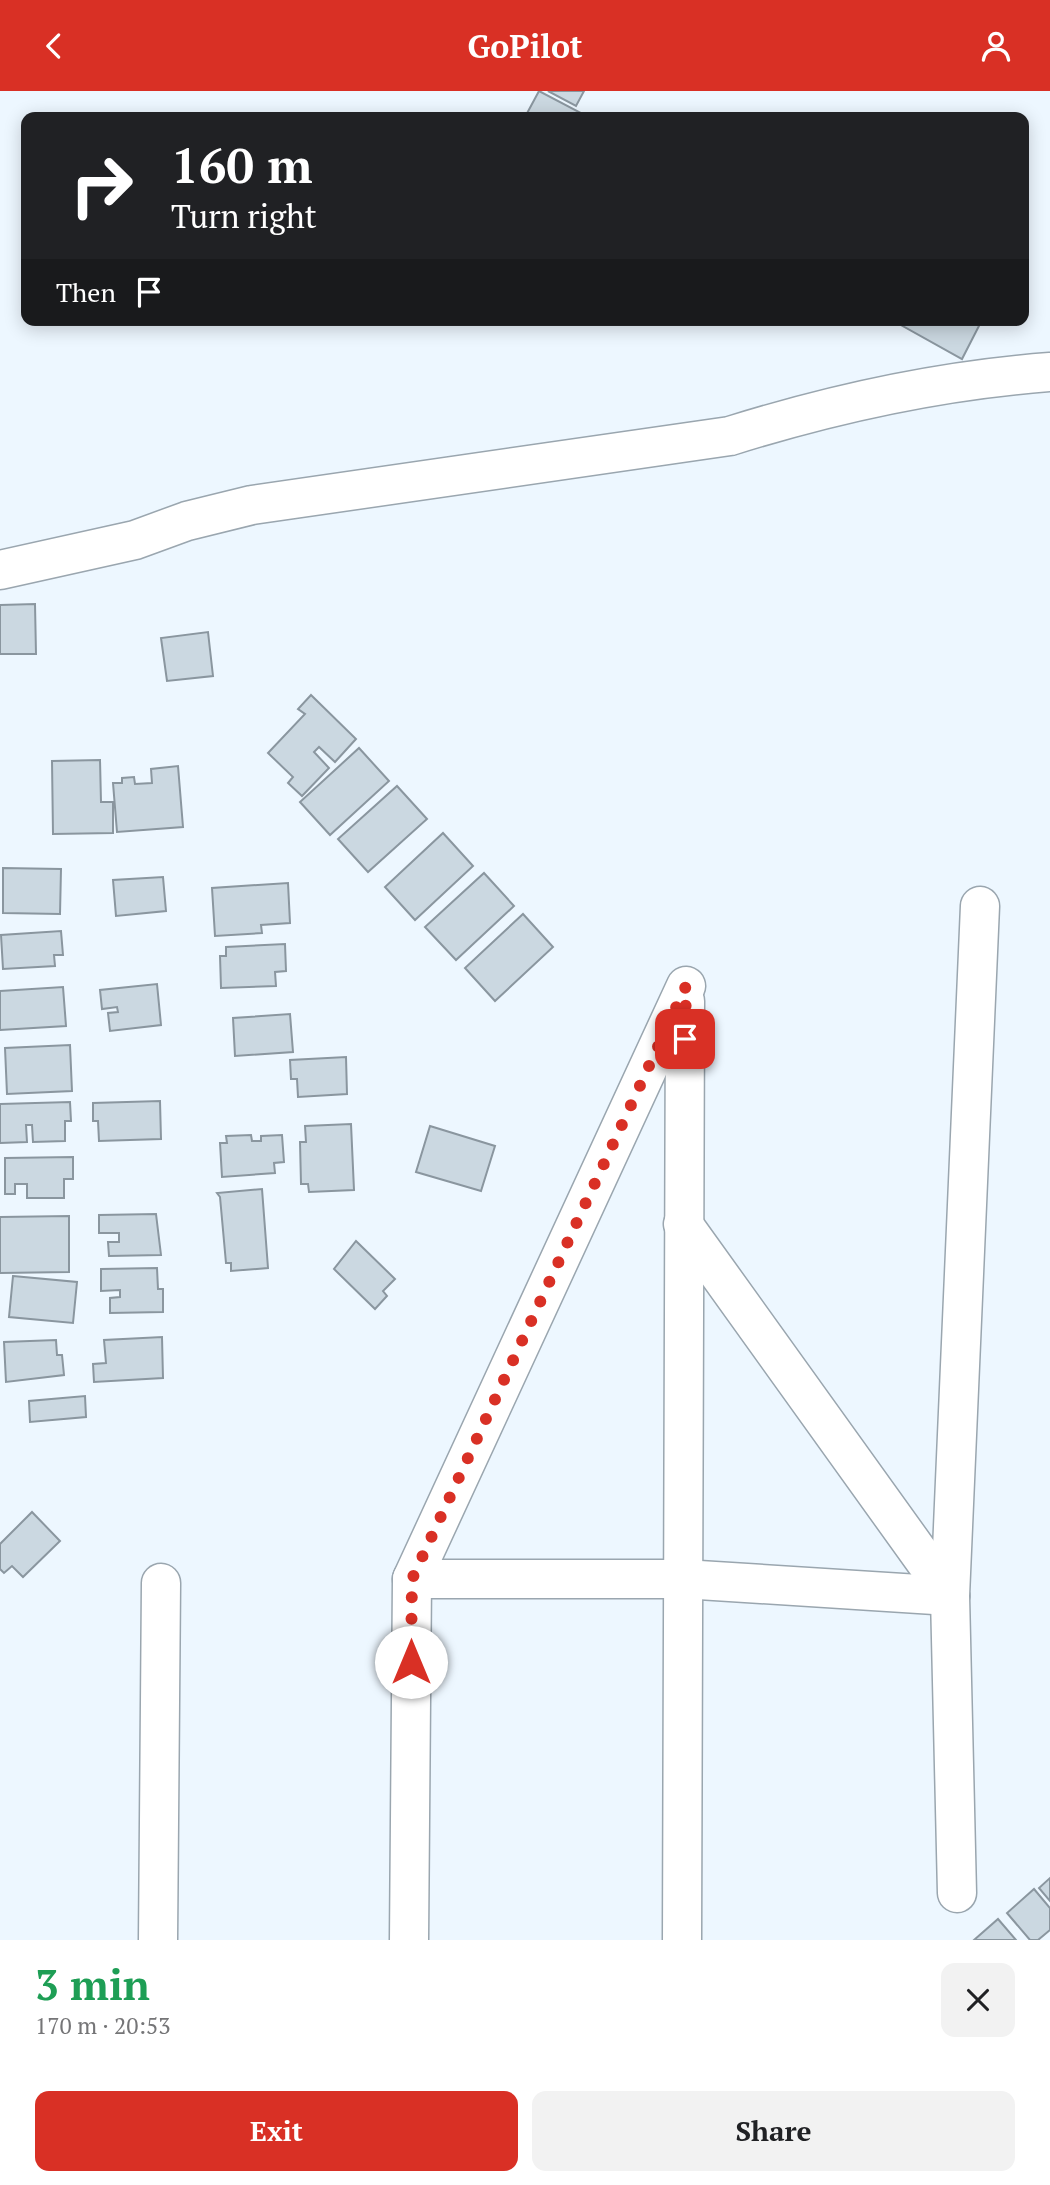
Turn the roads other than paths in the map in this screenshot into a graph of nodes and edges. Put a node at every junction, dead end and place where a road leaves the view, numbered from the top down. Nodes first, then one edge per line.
1 (1050, 372) edge
2 (0, 570) edge
3 (981, 906) dead end
4 (683, 1224) junction
5 (412, 1579) junction
6 (682, 1579) junction
7 (160, 1584) dead end
8 (950, 1596) junction
9 (957, 1893) dead end
10 (158, 1940) edge
11 (409, 1940) edge
12 (682, 1940) edge

1 - 2 street
3 - 8 street
4 - 5 street
4 - 6 street
4 - 8 street
5 - 6 street
5 - 11 street
6 - 8 street
6 - 12 street
7 - 10 street
8 - 9 street

